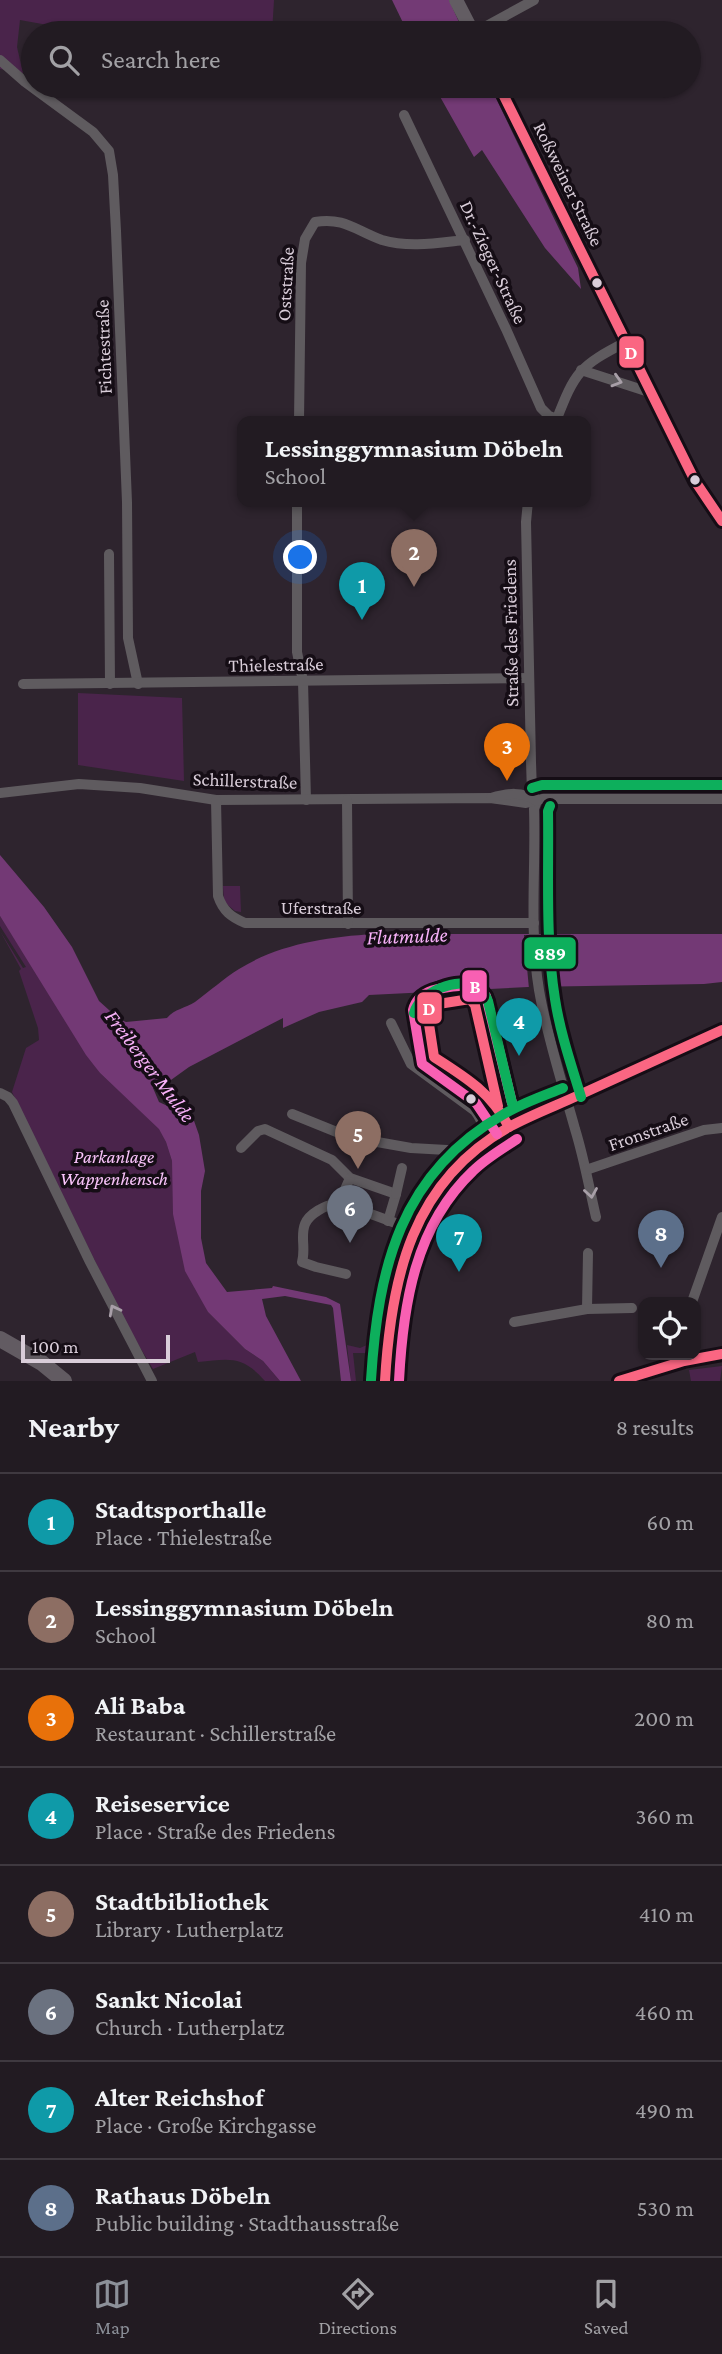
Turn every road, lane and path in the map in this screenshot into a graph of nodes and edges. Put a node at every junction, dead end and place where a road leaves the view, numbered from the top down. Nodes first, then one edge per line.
1 (456, 0) edge
2 (534, 0) edge
3 (467, 21) edge
4 (495, 21) edge
5 (0, 60) edge
6 (21, 78) edge
7 (47, 98) edge
8 (505, 98) edge
9 (404, 114) dead end
10 (464, 240) junction
11 (626, 342) junction
12 (581, 370) junction
13 (652, 393) junction
14 (299, 416) edge
15 (549, 416) edge
16 (558, 416) edge
17 (297, 507) edge
18 (527, 507) edge
19 (722, 521) edge
20 (109, 554) dead end
21 (529, 677) junction
22 (303, 681) junction
23 (23, 684) dead end
24 (110, 684) junction
25 (138, 684) junction
26 (0, 793) edge
27 (722, 799) edge
28 (216, 800) junction
29 (306, 800) junction
30 (346, 800) junction
31 (537, 802) junction
32 (534, 923) junction
33 (348, 924) junction
34 (391, 1023) dead end
35 (722, 1030) edge
36 (0, 1093) edge
37 (568, 1101) junction
38 (292, 1114) dead end
39 (722, 1128) edge
40 (483, 1144) junction
41 (241, 1148) dead end
42 (462, 1162) junction
43 (402, 1168) dead end
44 (586, 1170) junction
45 (350, 1178) junction
46 (396, 1194) junction
47 (339, 1203) junction
48 (596, 1217) dead end
49 (722, 1217) edge
50 (388, 1221) junction
51 (415, 1228) junction
52 (475, 1236) dead end
53 (588, 1253) dead end
54 (346, 1274) dead end
55 (694, 1297) edge
56 (632, 1308) dead end
57 (587, 1309) junction
58 (514, 1321) dead end
59 (0, 1339) edge
60 (722, 1354) edge
61 (701, 1356) edge
62 (679, 1360) edge
63 (64, 1381) edge
64 (152, 1381) edge
65 (385, 1381) edge
66 (619, 1381) edge

1 - 3 main road
2 - 4 street
5 - 6 street, Fichtestraße
7 - 25 street, Fichtestraße
8 - 11 main road, Roßweiner Straße
9 - 10 street, Dr.-Zieger-Straße
10 - 14 street, Oststraße
10 - 15 street, Dr.-Zieger-Straße
11 - 12 street
11 - 13 main road, Roßweiner Straße
12 -> 13 street
12 - 16 street
13 - 19 main road, Roßweiner Straße
17 - 22 street
18 - 21 street, Straße des Friedens
20 - 24 street
21 - 22 street, Thielestraße
21 - 31 street, Straße des Friedens
22 - 25 street, Thielestraße
22 - 29 street
23 - 24 street, Thielestraße
24 - 25 street, Thielestraße
26 - 28 street, Schillerstraße
27 - 31 street, Schillerstraße
28 - 29 street, Schillerstraße
28 - 33 street, Uferstraße
29 - 30 street, Schillerstraße
30 - 31 street, Schillerstraße
30 - 33 street
31 - 32 street, Straße des Friedens
32 - 33 street, Uferstraße
32 - 37 street, Straße des Friedens
34 - 40 street
35 - 37 street
64 -> 36 street
37 - 40 street
37 - 44 street, Straße des Friedens
38 - 42 street
39 - 44 street, Fronstraße
40 - 42 street
41 - 45 street
42 - 51 street
43 - 46 street
44 -> 48 street, Straße des Friedens
45 - 46 street
45 - 47 street
46 - 50 street
47 - 50 street
47 - 54 street
49 - 55 street
50 - 51 street
51 - 52 street
51 - 65 street
53 - 57 street
56 - 57 street
57 - 58 street
59 - 63 main road
60 - 61 street
62 - 66 street

